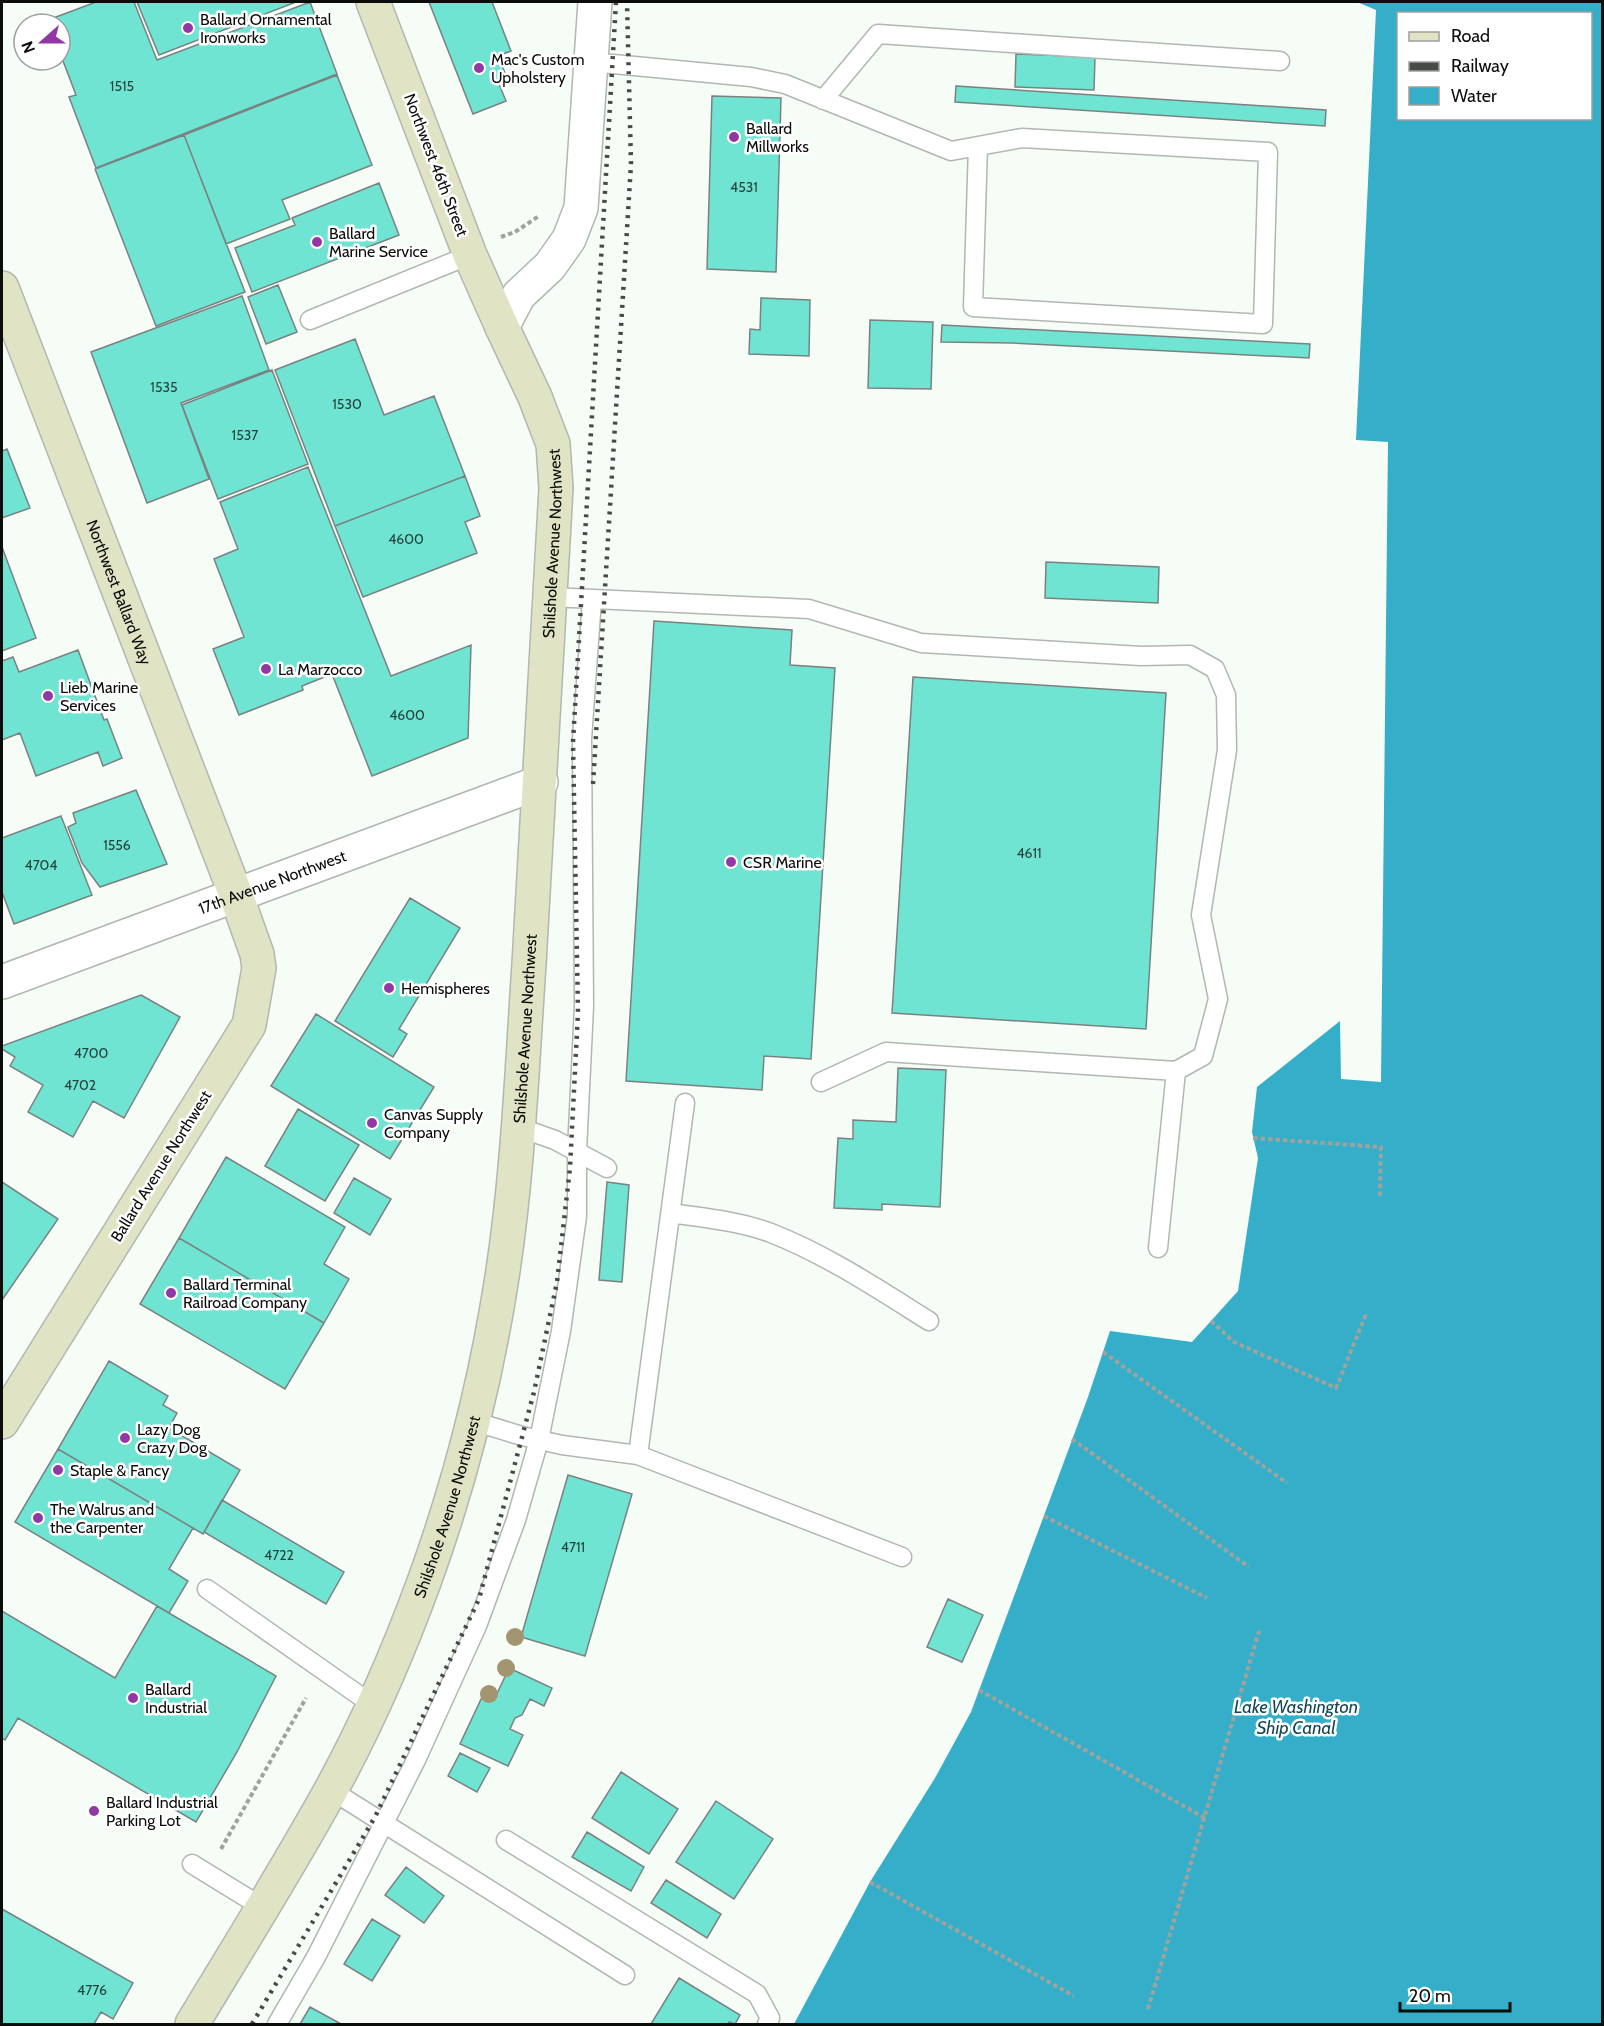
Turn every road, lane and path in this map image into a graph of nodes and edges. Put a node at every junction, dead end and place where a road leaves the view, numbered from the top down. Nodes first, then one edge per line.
1 (373, 2) edge
2 (595, 2) edge
3 (1280, 61) dead end
4 (591, 63) junction
5 (823, 100) junction
6 (978, 146) junction
7 (470, 255) junction
8 (2, 288) edge
9 (310, 320) dead end
10 (501, 327) junction
11 (550, 597) junction
12 (592, 599) junction
13 (541, 782) junction
14 (236, 895) junction
15 (2, 982) edge
16 (1176, 1071) junction
17 (821, 1082) dead end
18 (685, 1103) dead end
19 (518, 1127) junction
20 (1253, 1138) dead end
21 (577, 1151) junction
22 (607, 1168) dead end
23 (1380, 1196) dead end
24 (670, 1213) junction
25 (1158, 1248) dead end
26 (1366, 1314) dead end
27 (929, 1321) dead end
28 (1211, 1321) dead end
29 (1103, 1352) dead end
30 (473, 1421) junction
31 (2, 1422) edge
32 (539, 1440) junction
33 (1072, 1440) dead end
34 (638, 1455) junction
35 (1287, 1483) dead end
36 (1044, 1516) dead end
37 (902, 1557) dead end
38 (1249, 1567) dead end
39 (207, 1588) dead end
40 (1207, 1598) dead end
41 (1260, 1631) dead end
42 (979, 1690) dead end
43 (306, 1698) dead end
44 (373, 1705) junction
45 (331, 1790) junction
46 (1205, 1818) junction
47 (383, 1822) junction
48 (506, 1840) dead end
49 (199, 1869) joint
50 (870, 1882) dead end
51 (262, 1907) junction
52 (625, 1975) dead end
53 (1074, 1996) dead end
54 (1148, 2008) dead end
55 (192, 2025) edge
56 (277, 2025) edge
57 (767, 2025) edge

1 - 7 street, Northwest 46th Street
2 - 4 street
3 - 5 lane
4 - 5 lane
4 - 10 street
5 - 6 lane
6 - 6 lane
7 - 9 lane
7 - 10 street, Northwest 46th Street
8 - 14 street, Northwest Ballard Way
10 - 11 street, Shilshole Avenue Northwest
11 - 12 lane
11 - 13 street, Shilshole Avenue Northwest
12 - 16 lane
12 - 21 lane
13 - 14 street, 17th Avenue Northwest
13 - 19 street, Shilshole Avenue Northwest
14 - 15 street, 17th Avenue Northwest
14 - 31 street, Ballard Avenue Northwest
16 - 17 lane
16 - 25 lane
18 - 24 lane
19 - 21 lane
19 - 30 street, Shilshole Avenue Northwest
20 - 23 path
21 - 22 lane
21 - 32 lane
24 - 27 lane
24 - 34 lane
26 - 28 path
29 - 35 path
30 - 32 lane
30 - 44 street, Shilshole Avenue Northwest
32 - 34 lane
32 - 47 lane
33 - 38 path
34 - 37 lane
36 - 40 path
39 - 44 lane
41 - 46 path
42 - 46 path
43 - 49 path
44 - 45 street, Shilshole Avenue Northwest
45 - 47 lane
45 - 51 street, Shilshole Avenue Northwest
46 - 54 path
47 - 52 lane
47 - 56 lane
48 - 57 lane
49 - 51 lane
50 - 53 path
51 - 55 street, Shilshole Avenue Northwest

